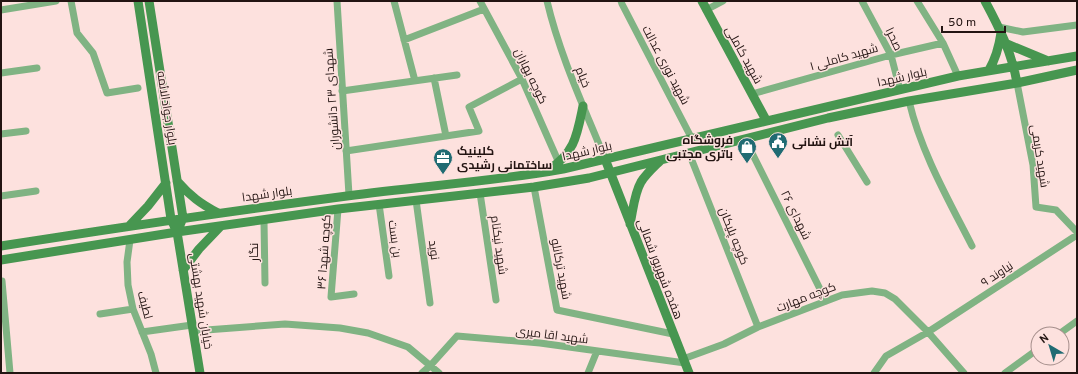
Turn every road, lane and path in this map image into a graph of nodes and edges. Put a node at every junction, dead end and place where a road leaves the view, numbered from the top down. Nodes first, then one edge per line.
1 (56, 1) edge
2 (71, 1) edge
3 (138, 1) edge
4 (149, 1) edge
5 (337, 1) edge
6 (394, 1) edge
7 (480, 1) edge
8 (547, 1) edge
9 (621, 1) edge
10 (702, 1) edge
11 (723, 1) edge
12 (862, 1) edge
13 (917, 1) edge
14 (985, 1) edge
15 (32, 3) edge
16 (484, 9) junction
17 (1, 10) edge
18 (706, 10) junction
19 (1077, 25) edge
20 (1000, 29) junction
21 (404, 40) junction
22 (943, 43) junction
23 (1006, 44) junction
24 (891, 55) junction
25 (1077, 56) edge
26 (1048, 61) junction
27 (1014, 67) junction
28 (37, 68) dead end
29 (989, 70) junction
30 (1077, 70) edge
31 (1, 73) edge
32 (457, 75) dead end
33 (958, 76) junction
34 (434, 78) junction
35 (522, 79) junction
36 (415, 81) junction
37 (1017, 83) junction
38 (138, 88) dead end
39 (900, 90) junction
40 (342, 91) junction
41 (752, 94) junction
42 (909, 101) junction
43 (583, 106) junction
44 (766, 120) junction
45 (26, 131) dead end
46 (1, 134) edge
47 (838, 135) dead end
48 (446, 136) junction
49 (692, 139) junction
50 (745, 139) junction
51 (644, 150) junction
52 (346, 151) junction
53 (689, 153) junction
54 (605, 159) junction
55 (662, 160) junction
56 (646, 164) junction
57 (557, 166) junction
58 (610, 173) junction
59 (177, 181) junction
60 (867, 182) dead end
61 (166, 183) junction
62 (556, 184) junction
63 (534, 187) junction
64 (36, 191) dead end
65 (480, 193) junction
66 (349, 195) junction
67 (1, 196) edge
68 (416, 200) junction
69 (379, 204) junction
70 (338, 209) junction
71 (218, 213) junction
72 (183, 218) junction
73 (171, 220) junction
74 (264, 221) junction
75 (630, 224) junction
76 (128, 226) junction
77 (220, 227) junction
78 (177, 232) junction
79 (1077, 234) edge
80 (130, 240) junction
81 (1, 246) edge
82 (972, 246) dead end
83 (1, 260) edge
84 (183, 270) junction
85 (389, 276) dead end
86 (2, 281) dead end
87 (265, 283) dead end
88 (354, 294) dead end
89 (496, 300) dead end
90 (826, 301) junction
91 (430, 303) dead end
92 (133, 309) junction
93 (100, 314) dead end
94 (758, 327) junction
95 (193, 328) junction
96 (142, 332) junction
97 (928, 332) junction
98 (673, 334) junction
99 (597, 351) junction
100 (1030, 355) edge
101 (684, 361) junction
102 (430, 366) junction
103 (10, 373) edge
104 (156, 373) edge
105 (200, 373) edge
106 (422, 373) edge
107 (439, 373) edge
108 (588, 373) edge
109 (689, 373) edge
110 (874, 373) edge
111 (962, 373) edge
112 (1005, 373) edge

1 - 15 street
2 - 38 street
3 - 61 main road, بلوار جوادالائمه
4 - 59 main road, بلوار جوادالائمه
5 - 40 street, شهدای ۲۳ دانشوران
6 - 21 street
7 - 16 street, کوچه بهاران
8 - 43 street, خیام
9 - 49 street, شهید نوری عدالت
10 - 18 main road, شهید کاملی
11 - 18 street
12 - 24 street, صحرا
13 - 22 street
14 - 20 main road
15 - 17 street
16 - 21 street
16 - 35 street, کوچه بهاران
18 - 41 main road, شهید کاملی
19 - 20 street
20 - 23 main road
20 - 29 main road
21 - 36 street
22 - 24 street, شهید کاملی ۱
22 - 33 street
23 - 26 main road
23 - 27 main road
24 - 39 street, صحرا
24 - 41 street, شهید کاملی ۱
25 - 26 main road, بلوار شهدا
26 - 27 main road, بلوار شهدا
27 - 29 main road, بلوار شهدا
27 - 37 main road
28 - 31 street
29 - 33 main road, بلوار شهدا
30 - 37 main road, بلوار شهدا
32 - 34 street
33 - 39 main road, بلوار شهدا
34 - 36 street
34 - 48 street
35 - 48 street
35 - 57 street, کوچه بهاران
36 - 40 street
37 - 42 main road, بلوار شهدا
37 - 79 street, شهید کریمی
39 - 44 main road, بلوار شهدا
40 - 52 street, شهدای ۲۳ دانشوران
41 - 44 main road, شهید کاملی
42 - 50 main road, بلوار شهدا
42 - 82 street
43 - 54 street, خیام
43 - 57 main road
44 - 49 main road, بلوار شهدا
45 - 46 street
47 - 60 street
48 - 52 street
49 - 51 main road, بلوار شهدا
50 - 53 main road, بلوار شهدا
50 - 90 street, شهدای ۲۶
51 - 54 main road, بلوار شهدا
51 - 56 main road
52 - 66 street, شهدای ۲۳ دانشوران
53 - 55 main road, بلوار شهدا
53 - 94 street, کوچه پلیکان
54 - 57 main road, بلوار شهدا
54 - 58 main road, هفده شهریور شمالی
55 - 56 main road, بلوار شهدا
55 - 75 main road
56 - 58 main road, بلوار شهدا
57 - 62 main road
57 - 66 main road, بلوار شهدا
58 - 62 main road, بلوار شهدا
58 - 75 main road, هفده شهریور شمالی
59 - 71 main road
59 - 72 main road, بلوار جوادالائمه
61 - 73 main road, بلوار جوادالائمه
61 - 76 main road
62 - 63 main road, بلوار شهدا
63 - 65 main road, بلوار شهدا
63 - 98 street, شهید ترکانلو
64 - 67 street
65 - 68 main road, بلوار شهدا
65 - 89 street, شهید نیکنام
66 - 71 main road, بلوار شهدا
68 - 69 main road, بلوار شهدا
68 - 91 street, نوید
69 - 70 main road, بلوار شهدا
69 - 85 street, بن بست
70 - 74 main road, بلوار شهدا
70 - 88 street, کوچه شهدا ۳۶
71 - 72 main road, بلوار شهدا
72 - 73 main road, بلوار شهدا
72 - 78 main road
73 - 76 main road, بلوار شهدا
73 - 78 main road, بلوار جوادالائمه
74 - 77 main road, بلوار شهدا
74 - 87 street, نگار
75 - 98 main road, هفده شهریور شمالی
76 - 81 main road, بلوار شهدا
77 - 78 main road, بلوار شهدا
77 - 84 main road
78 - 80 main road, بلوار شهدا
78 - 84 main road, خیابان شهید بهشتی
79 - 97 street, نیاوند ۹
80 - 83 main road, بلوار شهدا
80 - 92 street, لطیف
84 - 95 main road, خیابان شهید بهشتی
86 - 103 street
90 - 94 street, کوچه مهارت
90 - 97 street, کوچه مهارت
92 - 93 street
92 - 96 street, لطیف
94 - 101 street, کوچه مهارت
95 - 96 street
95 - 102 street
95 - 105 main road, خیابان شهید بهشتی
96 - 104 street, لطیف
97 - 110 street, نیاوند ۹
97 - 111 street, کوچه مهارت
98 - 101 main road, هفده شهریور شمالی
99 - 101 street, شهید اقا میری
99 - 102 street, شهید اقا میری
99 - 108 street
100 - 112 street
101 - 109 main road, هفده شهریور شمالی
102 - 106 street
102 - 107 street

